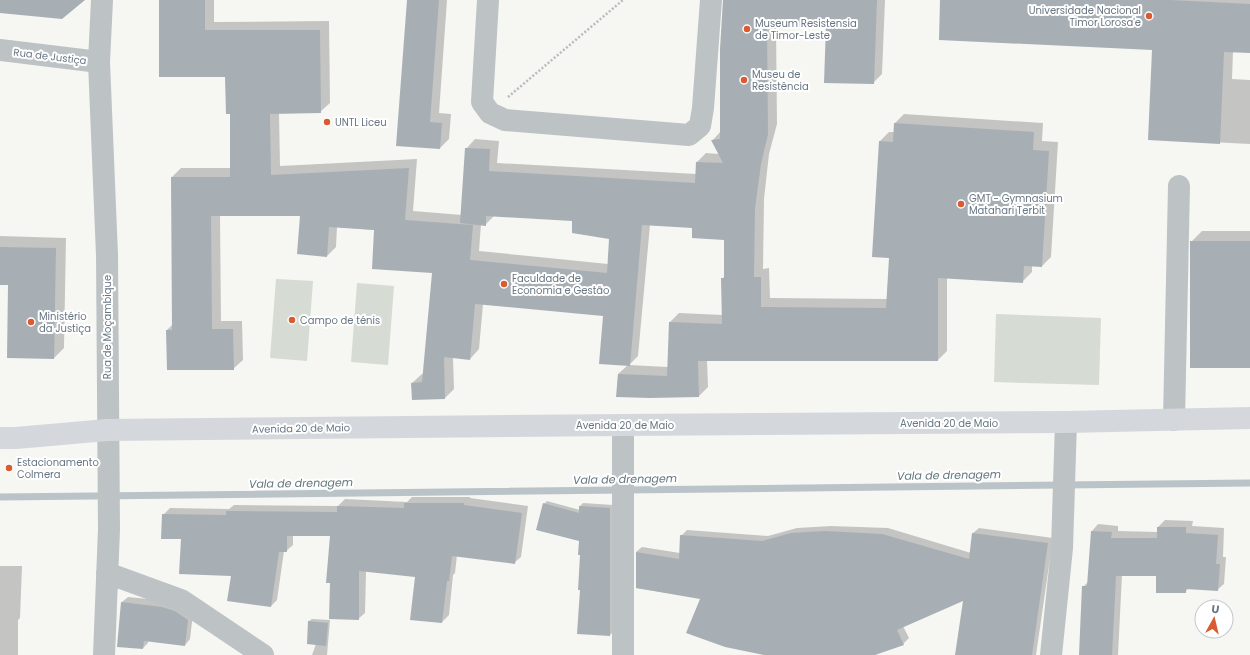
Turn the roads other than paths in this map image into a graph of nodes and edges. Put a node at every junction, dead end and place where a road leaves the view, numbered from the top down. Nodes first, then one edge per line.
1 (102, 0) edge
2 (488, 0) edge
3 (711, 0) edge
4 (0, 50) edge
5 (99, 62) junction
6 (1178, 186) dead end
7 (1250, 418) edge
8 (1174, 420) junction
9 (1066, 422) junction
10 (623, 425) junction
11 (107, 430) junction
12 (0, 438) edge
13 (107, 573) junction
14 (104, 655) edge
15 (263, 655) edge
16 (623, 655) edge
17 (1051, 655) edge

1 - 5 street, Rua de Moçambique
2 - 3 street
4 - 5 street, Rua de Justiça
5 - 11 street, Rua de Moçambique
6 - 8 street
7 - 8 main road, Avenida 20 de Maio
8 - 9 main road, Avenida 20 de Maio
9 - 10 main road, Avenida 20 de Maio
9 - 17 street
10 - 11 main road, Avenida 20 de Maio
10 - 16 street
11 - 12 main road, Avenida 20 de Maio
11 - 13 street, Rua de Moçambique
13 - 14 street, Rua de Moçambique
13 - 15 street

